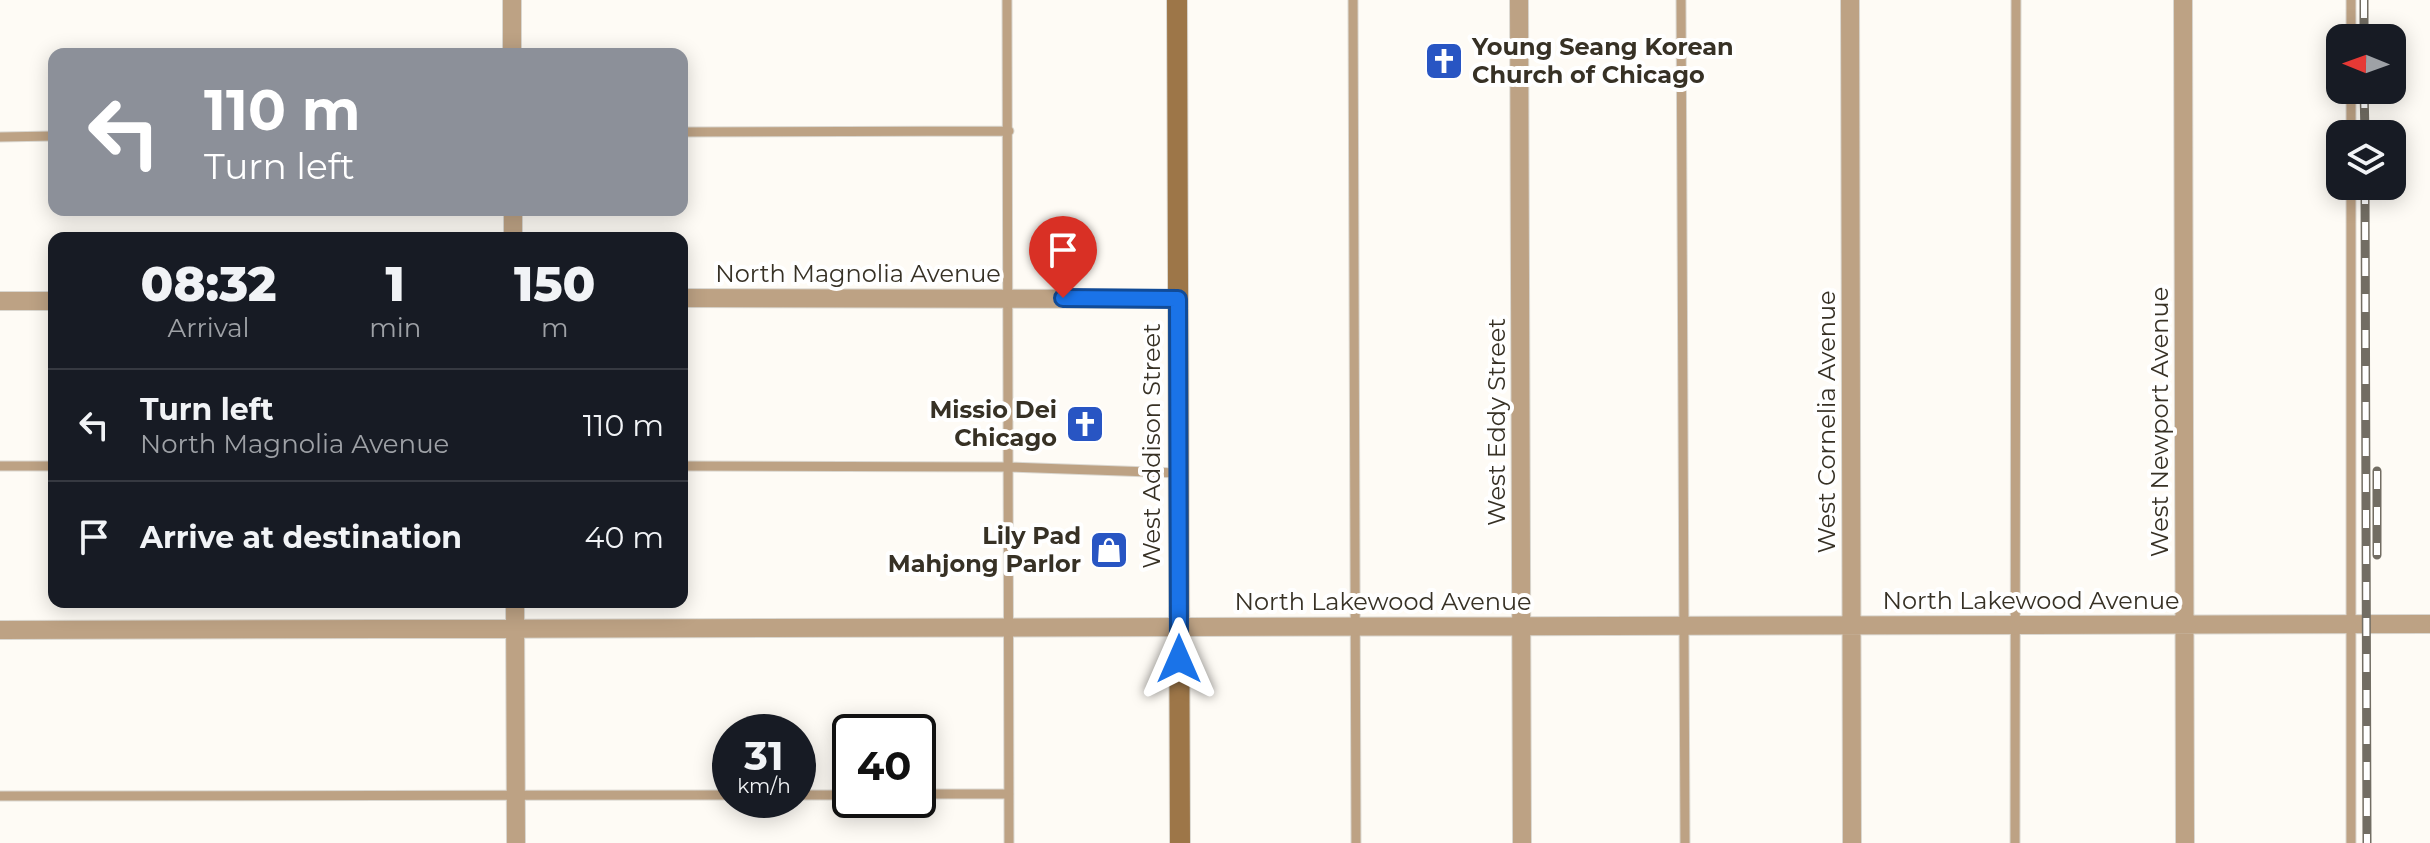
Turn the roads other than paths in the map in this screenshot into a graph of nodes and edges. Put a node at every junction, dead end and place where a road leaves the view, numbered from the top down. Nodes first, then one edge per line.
1 (512, 0) edge
2 (1007, 0) edge
3 (1177, 0) edge
4 (1353, 0) edge
5 (1519, 0) edge
6 (1681, 0) edge
7 (1850, 0) edge
8 (2016, 0) edge
9 (2183, 0) edge
10 (2351, 0) edge
11 (2351, 24) edge
12 (512, 48) edge
13 (1009, 131) junction
14 (688, 132) edge
15 (48, 136) edge
16 (0, 137) edge
17 (2351, 200) edge
18 (688, 298) edge
19 (1008, 298) junction
20 (1178, 299) junction
21 (0, 301) edge
22 (48, 301) edge
23 (0, 466) edge
24 (48, 466) edge
25 (688, 466) edge
26 (1008, 467) junction
27 (1179, 473) junction
28 (515, 608) edge
29 (2184, 624) junction
30 (2351, 624) junction
31 (2430, 624) edge
32 (1851, 625) junction
33 (2015, 625) junction
34 (1522, 626) junction
35 (1684, 626) junction
36 (1008, 627) junction
37 (1179, 627) junction
38 (1354, 627) junction
39 (515, 629) junction
40 (0, 630) edge
41 (936, 794) edge
42 (1009, 794) junction
43 (516, 795) junction
44 (712, 795) edge
45 (0, 796) edge
46 (516, 843) edge
47 (1009, 843) edge
48 (1180, 843) edge
49 (1356, 843) edge
50 (1522, 843) edge
51 (1685, 843) edge
52 (1852, 843) edge
53 (2015, 843) edge
54 (2185, 843) edge
55 (2351, 843) edge

1 - 12 street
2 - 13 lane
3 - 20 street, West Addison Street
4 - 38 lane
5 - 34 street, West Eddy Street
6 - 35 lane
7 - 32 street, West Cornelia Avenue
8 - 33 lane
9 - 29 street, West Newport Avenue
10 - 11 lane
13 - 14 lane
13 - 19 lane
15 - 16 lane
17 - 30 lane
18 - 19 street, North Magnolia Avenue
19 - 20 street, North Magnolia Avenue
19 - 26 lane
20 - 27 street, West Addison Street
21 - 22 street
23 - 24 lane
25 - 26 lane
26 - 27 lane
26 - 36 lane
27 - 37 street, West Addison Street
28 - 39 street
29 - 30 street, North Lakewood Avenue
29 - 33 street, North Lakewood Avenue
29 - 54 street, West Newport Avenue
30 - 31 street, North Lakewood Avenue
30 - 55 lane
32 - 33 street, North Lakewood Avenue
32 - 35 street, North Lakewood Avenue
32 - 52 street, West Cornelia Avenue
33 - 53 lane
34 - 35 street, North Lakewood Avenue
34 - 38 street, North Lakewood Avenue
34 - 50 street, West Eddy Street
35 - 51 lane
36 - 37 street, North Lakewood Avenue
36 - 39 street, North Lakewood Avenue
36 - 42 lane
37 - 38 street, North Lakewood Avenue
37 - 48 street, West Addison Street
38 - 49 lane
39 - 40 street, North Lakewood Avenue
39 - 43 street
41 - 42 lane
42 - 47 lane
43 - 44 lane
43 - 45 lane
43 - 46 street

